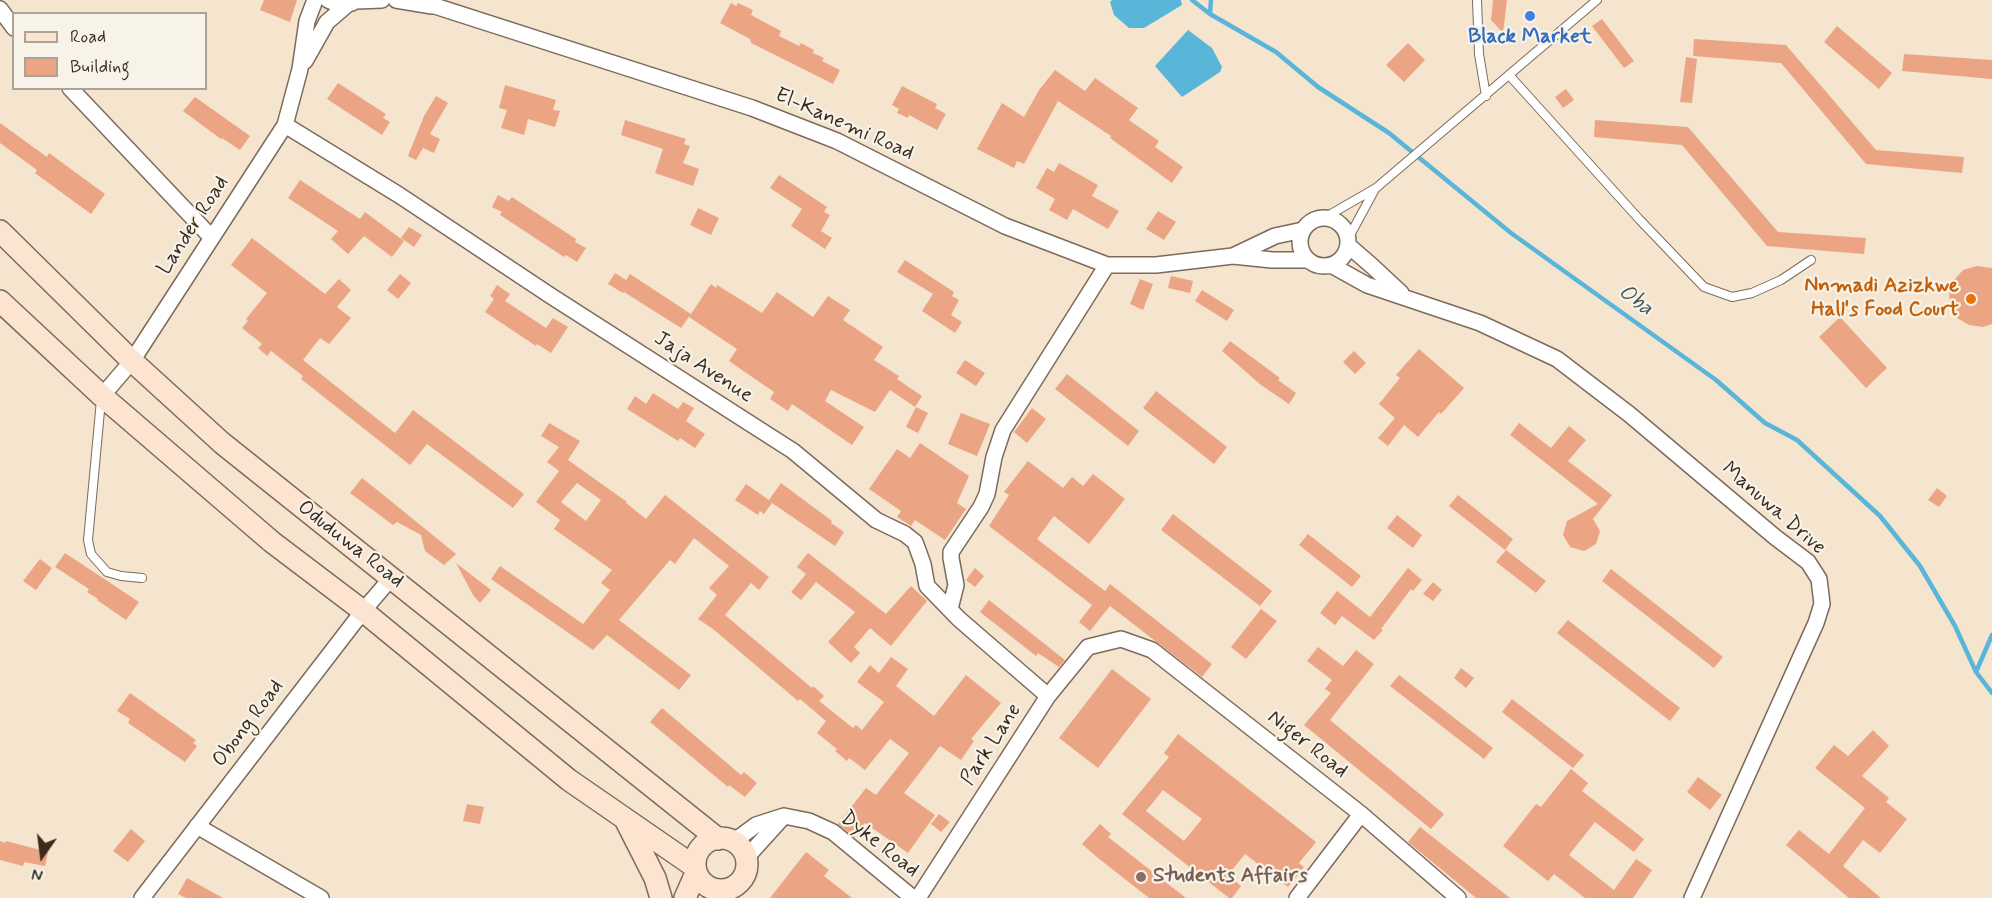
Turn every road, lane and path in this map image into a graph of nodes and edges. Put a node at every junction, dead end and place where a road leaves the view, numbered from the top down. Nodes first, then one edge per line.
1 (315, 0) edge
2 (328, 0) edge
3 (382, 0) edge
4 (396, 0) edge
5 (1477, 0) edge
6 (1597, 0) edge
7 (353, 2) edge
8 (429, 3) edge
9 (0, 9) edge
10 (12, 25) edge
11 (300, 69) junction
12 (1509, 75) junction
13 (72, 90) edge
14 (1486, 96) junction
15 (285, 125) junction
16 (1376, 188) junction
17 (1324, 218) junction
18 (1303, 230) junction
19 (0, 231) edge
20 (212, 237) junction
21 (1348, 242) junction
22 (1233, 256) junction
23 (1307, 260) junction
24 (1811, 260) dead end
25 (1107, 265) junction
26 (1331, 265) junction
27 (1403, 295) junction
28 (0, 301) edge
29 (132, 361) junction
30 (102, 396) junction
31 (142, 578) dead end
32 (392, 578) junction
33 (950, 609) junction
34 (363, 611) junction
35 (1121, 639) joint
36 (1048, 696) junction
37 (1361, 814) junction
38 (784, 816) junction
39 (624, 818) junction
40 (197, 826) junction
41 (725, 840) junction
42 (746, 858) junction
43 (695, 870) junction
44 (720, 894) edge
45 (1299, 897) edge
46 (142, 898) edge
47 (321, 898) edge
48 (661, 898) edge
49 (684, 898) edge
50 (913, 898) edge
51 (918, 898) edge
52 (1458, 898) edge
53 (1692, 898) edge

1 - 11 street, Lander Road
2 - 7 street
3 - 7 street
4 - 8 street, El-Kanemi Road
5 - 14 lane
6 - 12 lane
7 - 11 street, Lander Road
8 - 25 street, El-Kanemi Road
9 - 10 street
11 - 15 street, Lander Road
12 - 14 lane
12 - 24 lane
13 - 20 street
14 - 16 lane
15 - 20 street, Lander Road
15 - 33 street, Jaja Avenue
16 - 17 lane
16 - 21 lane
17 - 18 street
17 - 21 street
18 - 22 street, El-Kanemi Road
18 - 23 street
19 - 29 street, Oduduwa Road
20 - 29 street, Lander Road
21 - 26 street
21 - 27 street, Manuwa Drive
22 - 23 street, El-Kanemi Road
22 - 25 street, El-Kanemi Road
23 - 26 street
25 - 33 street
26 - 27 street, Manuwa Drive
27 - 53 street, Manuwa Drive
28 - 30 street
29 - 30 street, Lander Road
29 - 32 street, Oduduwa Road
30 - 31 lane
30 - 34 street
32 - 34 street, Obong Road
32 - 41 street, Oduduwa Road
33 - 36 street, Jaja Avenue
34 - 39 street
34 - 40 street, Obong Road
35 - 36 street, Park Lane
35 - 37 street, Niger Road
36 - 51 street, Park Lane
37 - 45 street
37 - 52 street, Niger Road
38 - 41 street
38 - 42 street
38 - 50 street, Dyke Road
39 - 43 street
39 - 48 street
40 - 46 street, Obong Road
40 - 47 street
41 - 42 street
41 - 43 street
42 - 44 street
43 - 44 street
43 - 49 street

